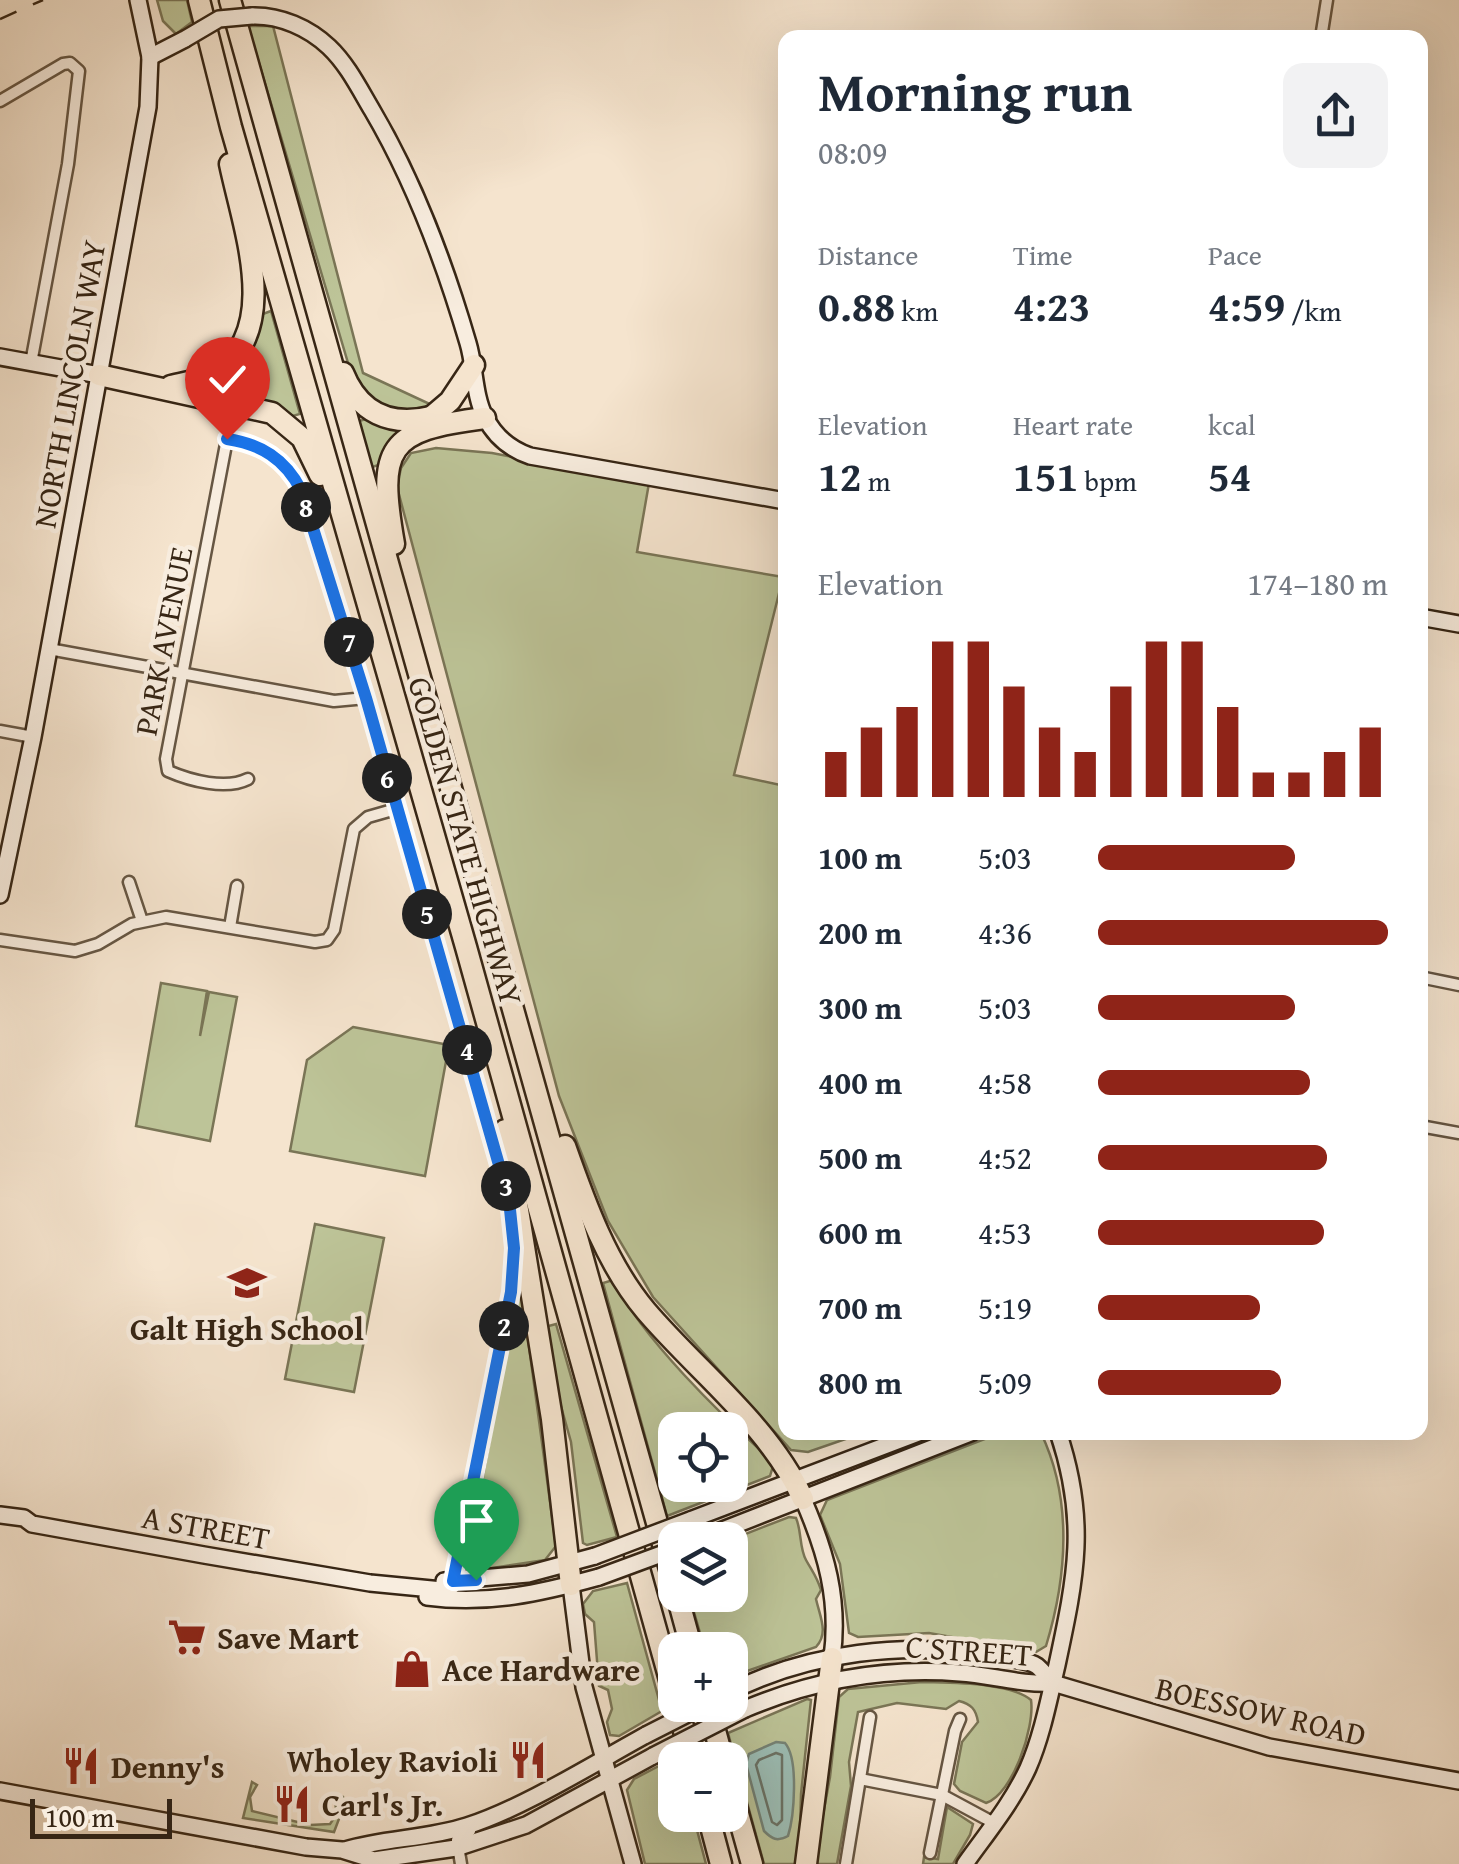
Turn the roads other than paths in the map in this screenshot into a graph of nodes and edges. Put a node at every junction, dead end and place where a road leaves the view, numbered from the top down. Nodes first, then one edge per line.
1 (138, 0) edge
2 (199, 0) edge
3 (230, 0) edge
4 (1327, 0) edge
5 (1322, 30) edge
6 (150, 57) junction
7 (214, 64) junction
8 (0, 101) edge
9 (312, 295) junction
10 (0, 357) edge
11 (32, 363) junction
12 (474, 365) junction
13 (99, 376) junction
14 (164, 388) junction
15 (483, 412) junction
16 (430, 418) junction
17 (778, 500) edge
18 (368, 608) junction
19 (1428, 618) edge
20 (1459, 624) edge
21 (49, 649) junction
22 (412, 649) junction
23 (184, 674) junction
24 (366, 698) junction
25 (0, 731) edge
26 (33, 737) junction
27 (248, 779) dead end
28 (396, 808) junction
29 (129, 882) dead end
30 (237, 886) dead end
31 (0, 896) edge
32 (142, 921) junction
33 (230, 927) junction
34 (0, 940) edge
35 (1428, 979) edge
36 (1459, 985) edge
37 (508, 990) junction
38 (488, 1024) junction
39 (1428, 1127) edge
40 (1459, 1133) edge
41 (905, 1440) edge
42 (949, 1440) edge
43 (1061, 1440) edge
44 (799, 1490) junction
45 (0, 1518) edge
46 (734, 1522) edge
47 (658, 1526) edge
48 (658, 1555) edge
49 (570, 1575) junction
50 (453, 1581) junction
51 (370, 1583) junction
52 (658, 1637) edge
53 (832, 1658) junction
54 (830, 1680) junction
55 (1053, 1683) junction
56 (748, 1685) edge
57 (870, 1717) dead end
58 (960, 1719) dead end
59 (672, 1722) edge
60 (604, 1758) junction
61 (860, 1779) junction
62 (610, 1780) junction
63 (1459, 1782) edge
64 (0, 1792) edge
65 (942, 1795) junction
66 (508, 1808) junction
67 (994, 1823) junction
68 (713, 1832) edge
69 (743, 1832) edge
70 (930, 1853) dead end
71 (458, 1856) edge
72 (341, 1857) edge
73 (633, 1864) edge
74 (721, 1864) edge
75 (752, 1864) edge
76 (806, 1864) edge
77 (846, 1864) edge
78 (965, 1864) edge

1 - 6 street, NORTH LINCOLN WAY
2 - 7 highway, GOLDEN STATE HIGHWAY
3 - 9 highway, GOLDEN STATE HIGHWAY
4 - 5 street
6 - 12 street, bridge
6 - 13 street, NORTH LINCOLN WAY
7 - 14 highway
7 - 18 highway, GOLDEN STATE HIGHWAY
8 - 11 street
9 - 16 highway
9 - 22 highway, GOLDEN STATE HIGHWAY
10 - 11 street
11 - 13 street
12 - 15 street
12 - 16 highway
13 - 14 highway
13 - 21 street, NORTH LINCOLN WAY
14 - 18 highway
15 - 16 highway
15 - 17 street
15 - 22 highway
18 - 38 highway, GOLDEN STATE HIGHWAY
19 - 20 street
21 - 23 street
21 - 26 street, NORTH LINCOLN WAY
22 - 37 highway, GOLDEN STATE HIGHWAY
23 - 24 street
23 - 24 street, PARK AVENUE
23 - 27 street, PARK AVENUE
24 - 28 street
25 - 26 street
26 - 31 street, NORTH LINCOLN WAY
28 - 33 street
28 - 50 street
29 - 32 street
30 - 33 street
32 - 33 street
32 - 34 street
35 - 36 street
37 - 44 highway
37 - 47 highway, GOLDEN STATE HIGHWAY
38 - 49 highway
38 - 52 highway, GOLDEN STATE HIGHWAY
39 - 40 street
41 - 44 street, A STREET
42 - 44 street, A STREET
43 - 55 street
44 - 46 street, A STREET
44 - 49 street, A STREET, bridge
44 - 53 street
45 - 51 street, A STREET
48 - 49 street, A STREET, bridge
49 - 50 street, A STREET
49 - 51 street, A STREET
49 - 60 street
50 - 51 street, A STREET
53 - 54 highway
53 - 55 street, C STREET
53 - 56 street, C STREET
54 - 55 street, C STREET
54 - 62 street, C STREET, bridge
54 - 76 highway
55 - 63 street, BOESSOW ROAD
55 - 67 street
57 - 61 street
58 - 65 street
59 - 60 street, C STREET, bridge
60 - 62 street
60 - 66 street, C STREET
61 - 65 street
61 - 77 street
62 - 71 street, C STREET
62 - 73 street
64 - 72 street, C STREET
65 - 67 street
65 - 70 street
66 - 71 street
66 - 72 street, C STREET
67 - 78 street
68 - 74 highway
69 - 75 highway
71 - 72 street, C STREET

